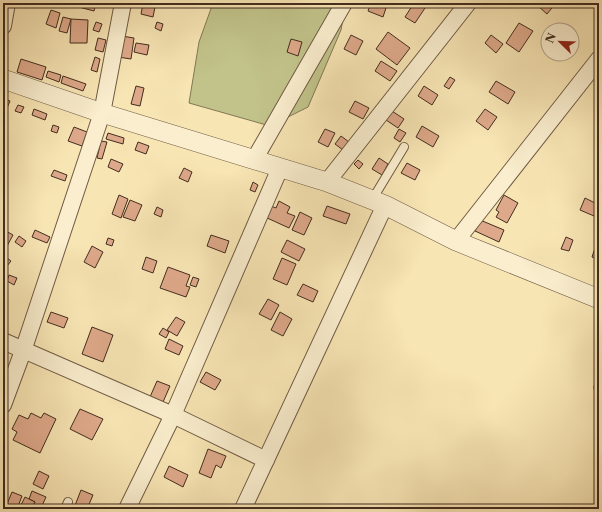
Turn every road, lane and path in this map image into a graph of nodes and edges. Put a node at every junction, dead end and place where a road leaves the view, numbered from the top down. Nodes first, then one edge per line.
1 (7, 3) edge
2 (123, 3) edge
3 (344, 3) edge
4 (468, 3) edge
5 (3, 26) edge
6 (599, 59) edge
7 (3, 79) edge
8 (102, 113) junction
9 (404, 147) dead end
10 (254, 160) junction
11 (280, 168) junction
12 (326, 182) junction
13 (378, 202) junction
14 (456, 241) junction
15 (598, 295) edge
16 (3, 341) edge
17 (23, 351) junction
18 (3, 405) edge
19 (173, 415) junction
20 (266, 460) junction
21 (127, 509) edge
22 (243, 509) edge

1 - 5 street
2 - 8 street
3 - 10 street
4 - 12 street
6 - 14 street
7 - 8 street
8 - 10 street
8 - 17 street
9 - 13 lane
10 - 11 street
11 - 12 street
11 - 19 street
12 - 13 street
13 - 14 street
13 - 20 street
14 - 15 street
16 - 17 street
17 - 18 street
17 - 19 street
19 - 20 street
19 - 21 street
20 - 22 street

